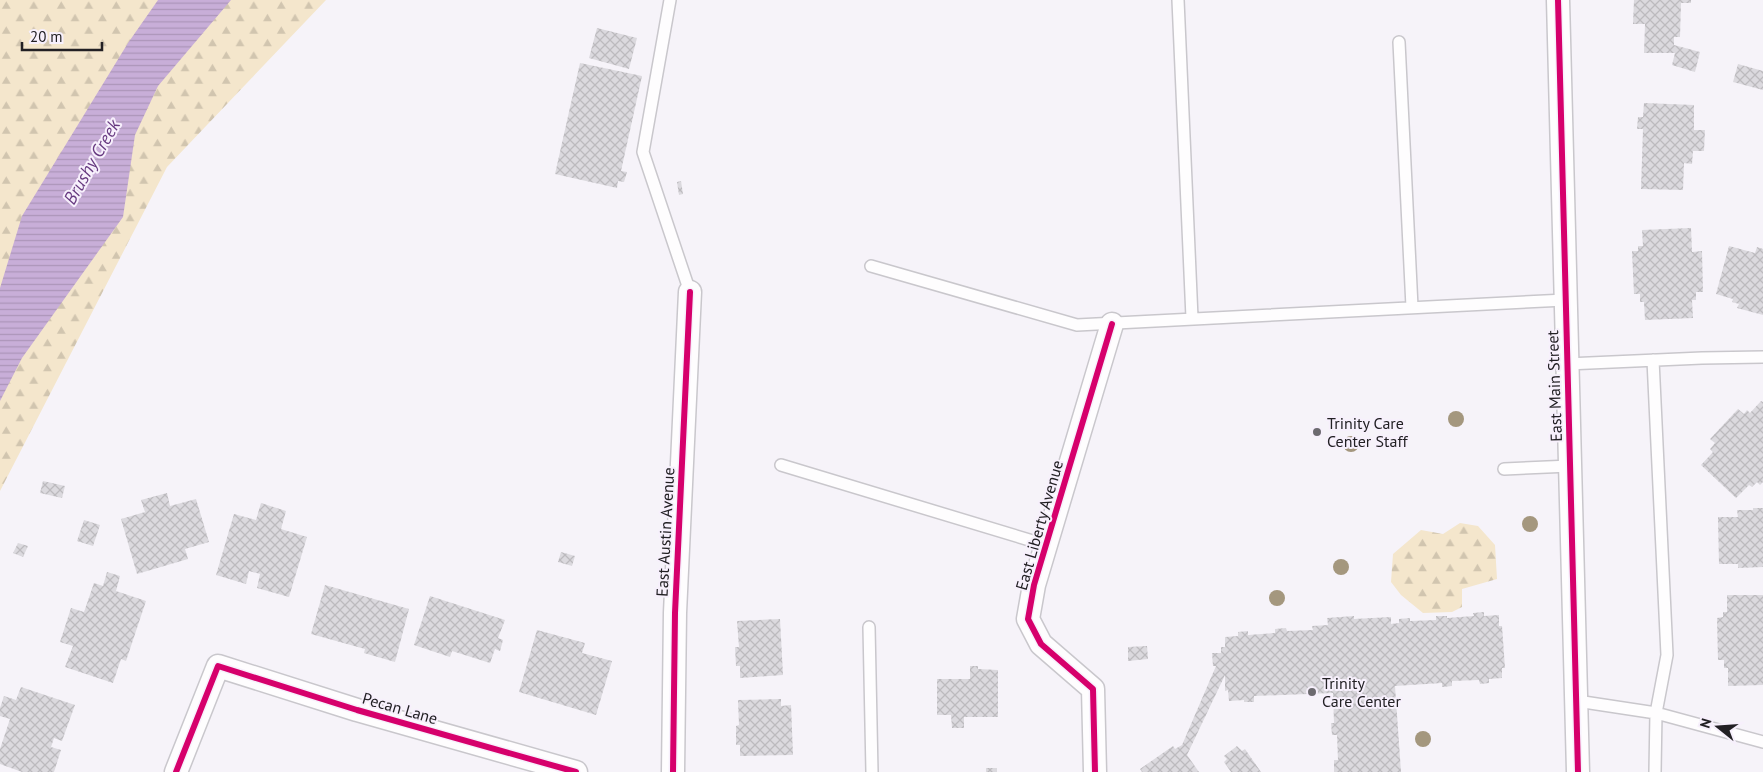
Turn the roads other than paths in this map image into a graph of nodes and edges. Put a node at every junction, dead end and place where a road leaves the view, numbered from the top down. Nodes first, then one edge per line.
1 (670, 0) edge
2 (1178, 0) edge
3 (1558, 0) edge
4 (1399, 42) dead end
5 (871, 266) dead end
6 (690, 292) joint
7 (1565, 300) junction
8 (1412, 307) junction
9 (1192, 318) junction
10 (1112, 324) junction
11 (1763, 357) edge
12 (1653, 360) junction
13 (1567, 364) junction
14 (781, 466) dead end
15 (1570, 466) junction
16 (1504, 470) dead end
17 (1046, 546) junction
18 (870, 627) dead end
19 (1577, 701) junction
20 (1656, 713) junction
21 (1763, 742) edge
22 (176, 772) edge
23 (576, 772) edge
24 (674, 772) edge
25 (872, 772) edge
26 (1095, 772) edge
27 (1578, 772) edge
28 (1655, 772) edge

1 - 6 lane
2 - 9 lane
3 - 7 street, East Main Street
4 - 8 lane
5 - 10 lane
6 - 24 street, East Austin Avenue
7 - 8 lane
7 - 13 street, East Main Street
8 - 9 lane
9 - 10 lane
10 - 17 street, East Liberty Avenue
11 - 12 lane
12 - 13 lane
12 - 20 lane
13 - 15 street, East Main Street
14 - 17 lane
15 - 16 lane
15 - 19 street, East Main Street
17 - 26 street, East Liberty Avenue
18 - 25 lane
19 - 20 lane
19 - 27 street, East Main Street
20 - 21 lane
20 - 28 lane
22 - 23 street, Pecan Lane

